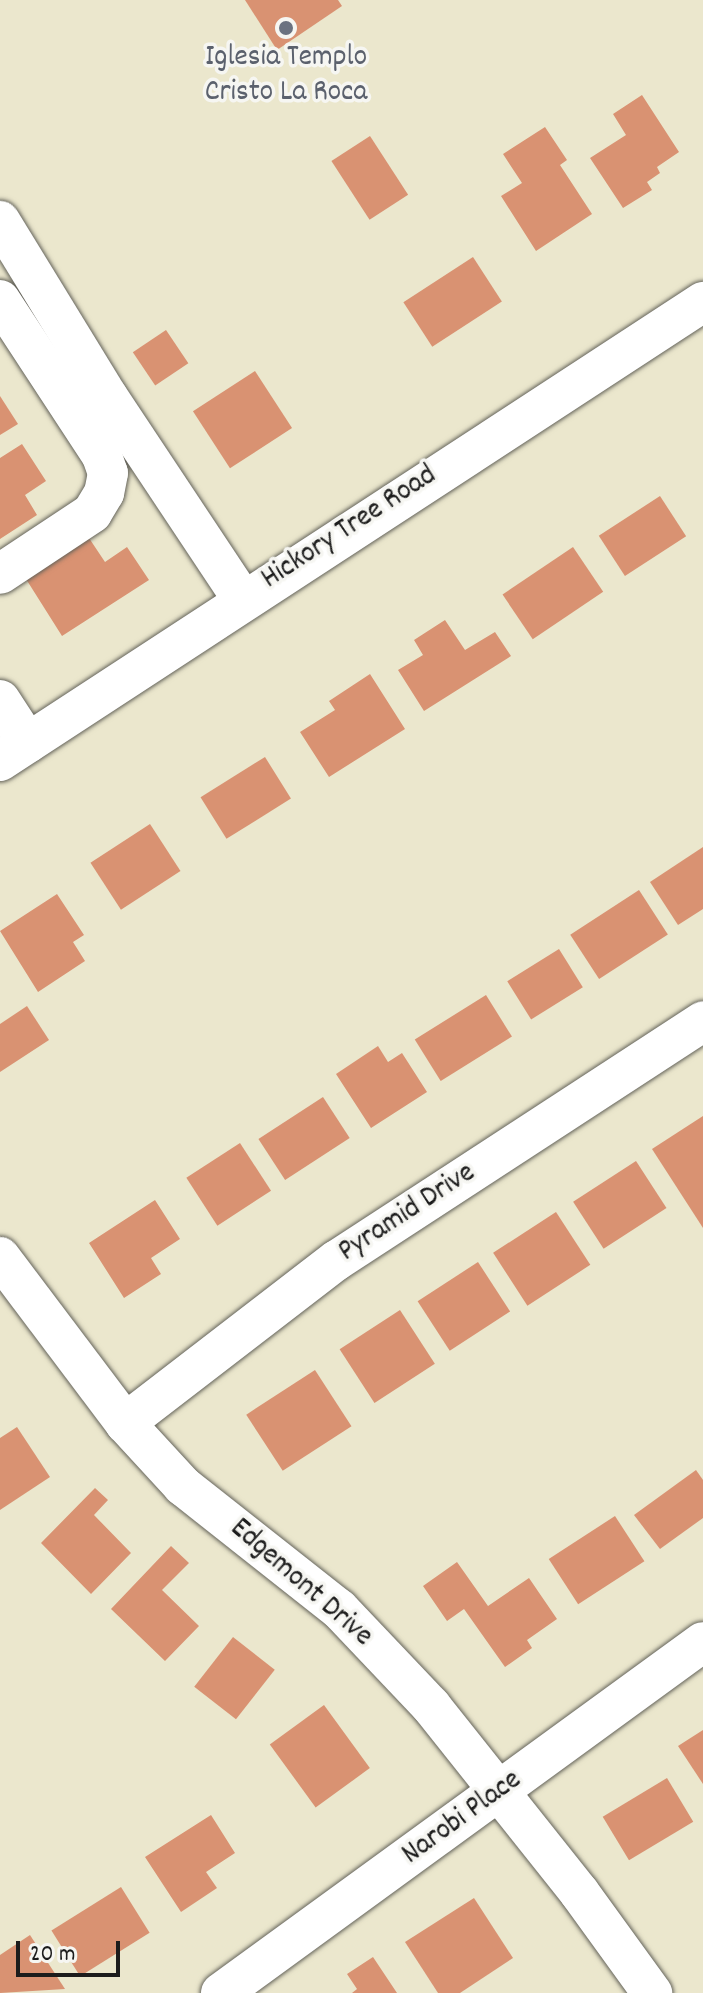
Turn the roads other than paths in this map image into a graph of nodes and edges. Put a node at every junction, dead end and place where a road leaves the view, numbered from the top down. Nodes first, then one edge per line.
1 (0, 221) edge
2 (0, 300) edge
3 (703, 302) edge
4 (0, 574) edge
5 (242, 599) junction
6 (0, 700) edge
7 (14, 752) edge
8 (703, 1021) edge
9 (0, 1257) edge
10 (125, 1423) junction
11 (703, 1642) edge
12 (499, 1793) junction
13 (221, 1993) edge
14 (652, 1993) edge

1 - 5 street
2 - 4 street
3 - 5 street, Hickory Tree Road
5 - 7 street, Hickory Tree Road
6 - 7 street
8 - 10 street, Pyramid Drive
9 - 10 street, Edgemont Drive
10 - 12 street, Edgemont Drive
11 - 12 street, Narobi Place
12 - 13 street, Narobi Place
12 - 14 street, Edgemont Drive

